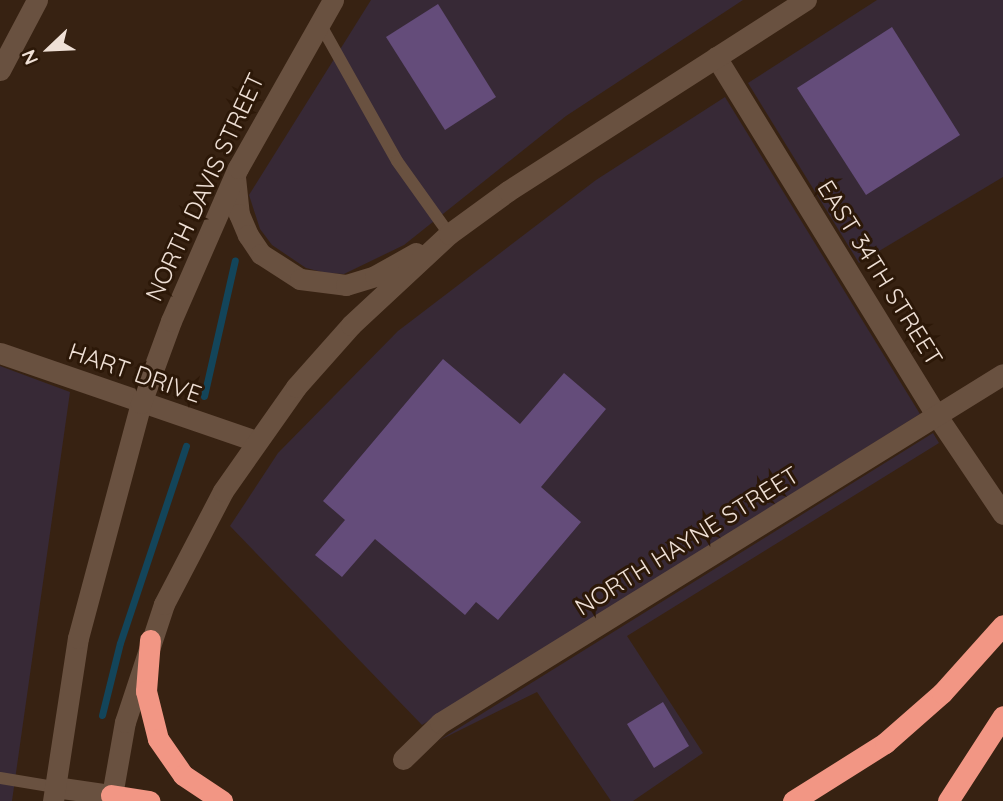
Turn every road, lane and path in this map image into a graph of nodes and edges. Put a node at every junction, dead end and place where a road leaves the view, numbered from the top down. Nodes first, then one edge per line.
1 (37, 0) edge
2 (333, 0) edge
3 (806, 0) edge
4 (319, 22) junction
5 (716, 57) junction
6 (0, 70) edge
7 (238, 168) junction
8 (449, 234) junction
9 (0, 353) edge
10 (1003, 374) edge
11 (141, 404) junction
12 (937, 416) junction
13 (255, 441) junction
14 (1003, 514) edge
15 (1003, 625) edge
16 (150, 640) junction
17 (1003, 716) edge
18 (403, 759) dead end
19 (0, 778) edge
20 (54, 794) edge
21 (111, 798) edge
22 (150, 801) edge
23 (222, 801) edge
24 (793, 801) edge
25 (948, 801) edge

1 - 6 main road
2 - 4 main road, NORTH DAVIS STREET
3 - 5 main road
4 - 7 main road, NORTH DAVIS STREET
4 - 8 lane
5 - 8 main road
5 - 12 main road, EAST 34TH STREET
7 - 8 main road
7 - 11 main road, NORTH DAVIS STREET
8 - 13 main road
9 - 11 main road, HART DRIVE
10 - 12 main road, NORTH HAYNE STREET
11 - 13 main road, HART DRIVE
11 - 20 main road, NORTH DAVIS STREET
12 - 14 main road, EAST 34TH STREET
12 - 18 main road, NORTH HAYNE STREET
13 - 16 main road
15 - 24 highway
16 - 21 main road
16 - 23 highway
17 - 25 highway
19 - 20 lane
20 - 21 main road
21 - 22 highway

